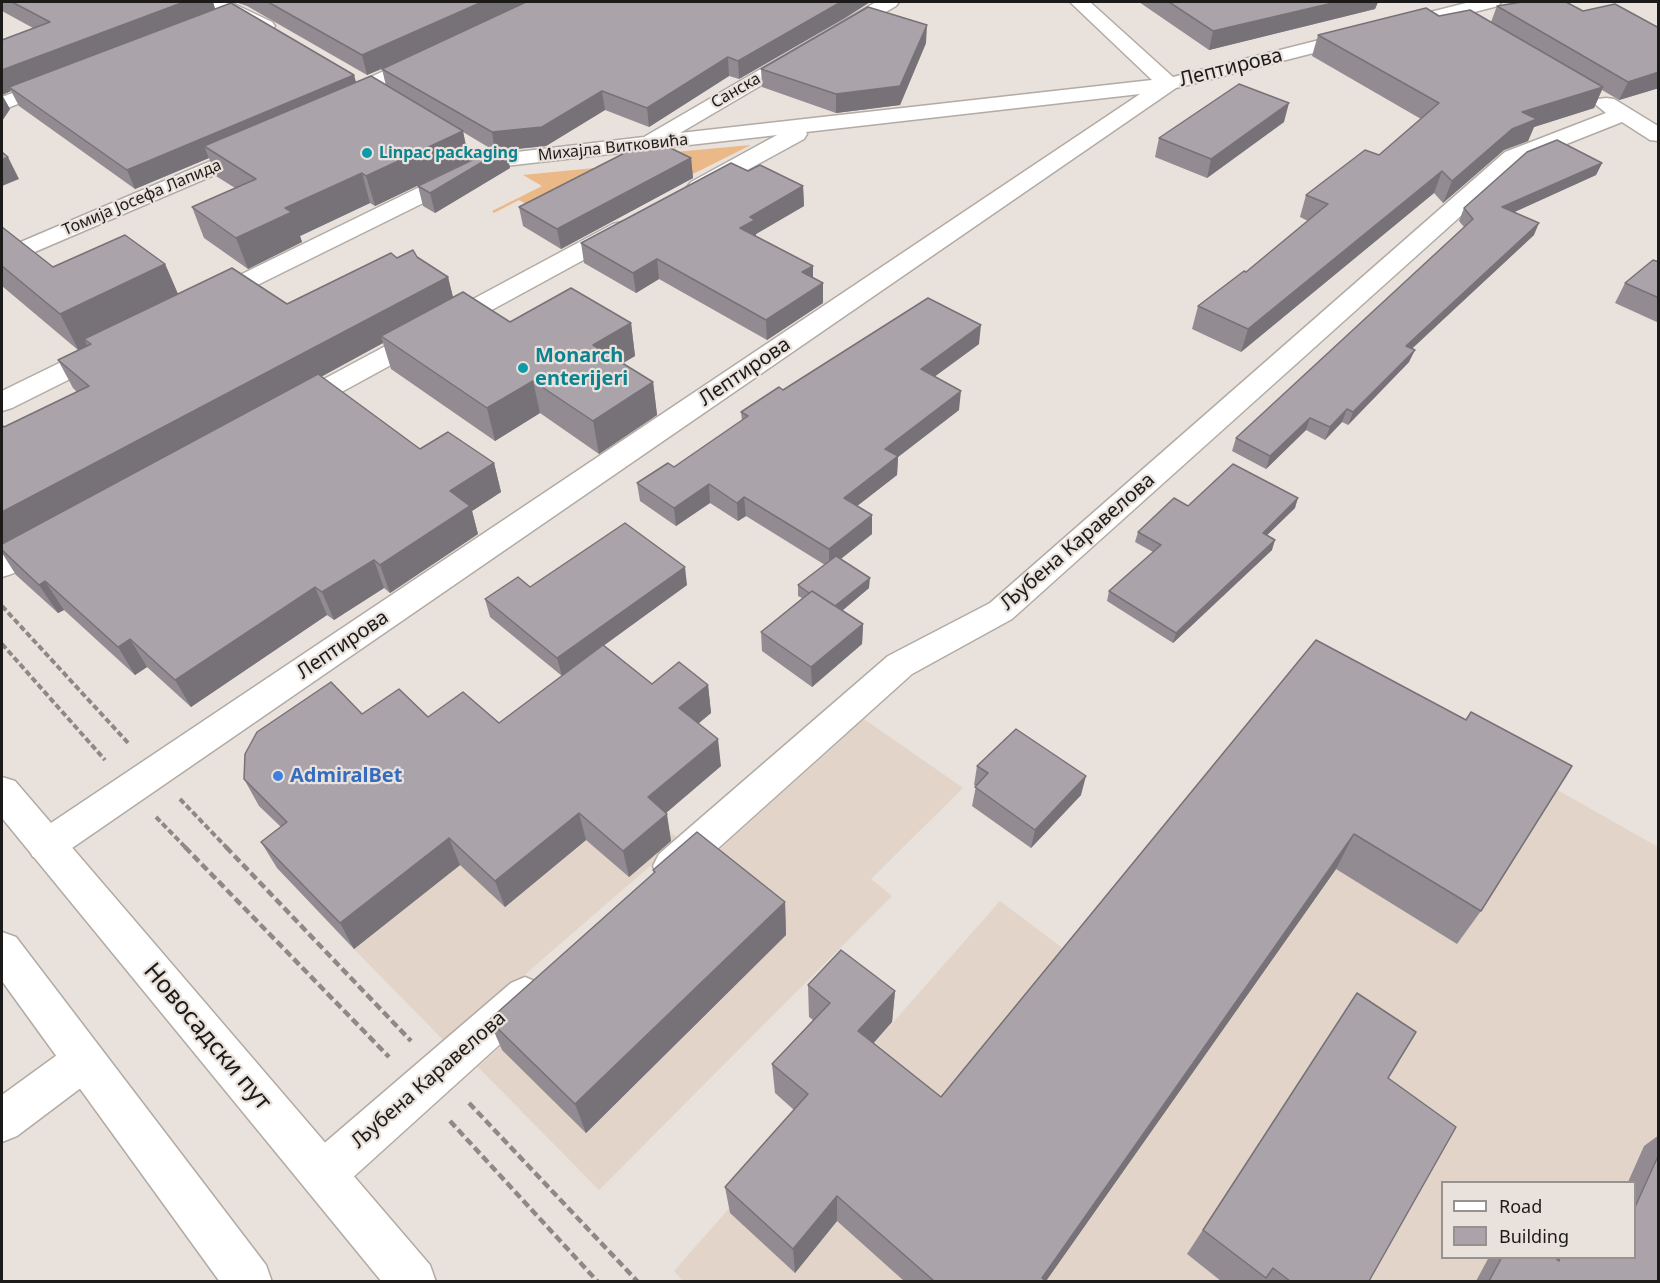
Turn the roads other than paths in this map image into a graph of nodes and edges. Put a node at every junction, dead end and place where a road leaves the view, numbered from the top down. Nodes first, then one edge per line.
1 (889, 2) edge
2 (1079, 2) edge
3 (1491, 2) edge
4 (1391, 6) dead end
5 (216, 11) edge
6 (1416, 20) junction
7 (286, 38) edge
8 (440, 51) edge
9 (347, 74) edge
10 (77, 75) edge
11 (1169, 84) junction
12 (1593, 96) edge
13 (2, 104) edge
14 (1624, 114) junction
15 (810, 126) junction
16 (1659, 135) edge
17 (273, 141) edge
18 (644, 144) junction
19 (471, 149) dead end
20 (491, 161) junction
21 (674, 201) edge
22 (642, 218) edge
23 (2, 259) edge
24 (193, 308) edge
25 (129, 339) edge
26 (2, 402) edge
27 (274, 417) edge
28 (64, 532) edge
29 (2, 566) edge
30 (2, 792) edge
31 (46, 846) junction
32 (652, 884) edge
33 (2, 950) edge
34 (546, 978) edge
35 (83, 1060) junction
36 (2, 1121) edge
37 (323, 1174) junction
38 (249, 1281) edge
39 (413, 1281) edge

1 - 18 street, Санска
2 - 11 street
3 - 6 street, Лептирова
4 - 6 street
5 - 7 street
6 - 11 street, Лептирова
8 - 9 street
10 - 13 street
11 - 15 street, Михајла Витковића
11 - 31 street, Лептирова
12 - 14 street
14 - 16 street
14 - 32 street, Љубена Каравелова
15 - 18 street, Михајла Витковића
15 - 21 street
17 - 23 street, Томија Јосефа Лапида
18 - 20 street, Михајла Витковића
19 - 20 street
20 - 24 street, Михајла Витковића
22 - 27 street
25 - 26 street
28 - 29 street
30 - 31 street, Новосадски пут
31 - 37 street, Новосадски пут
33 - 35 street
34 - 37 street, Љубена Каравелова
35 - 36 street
35 - 38 street
37 - 39 street, Новосадски пут

